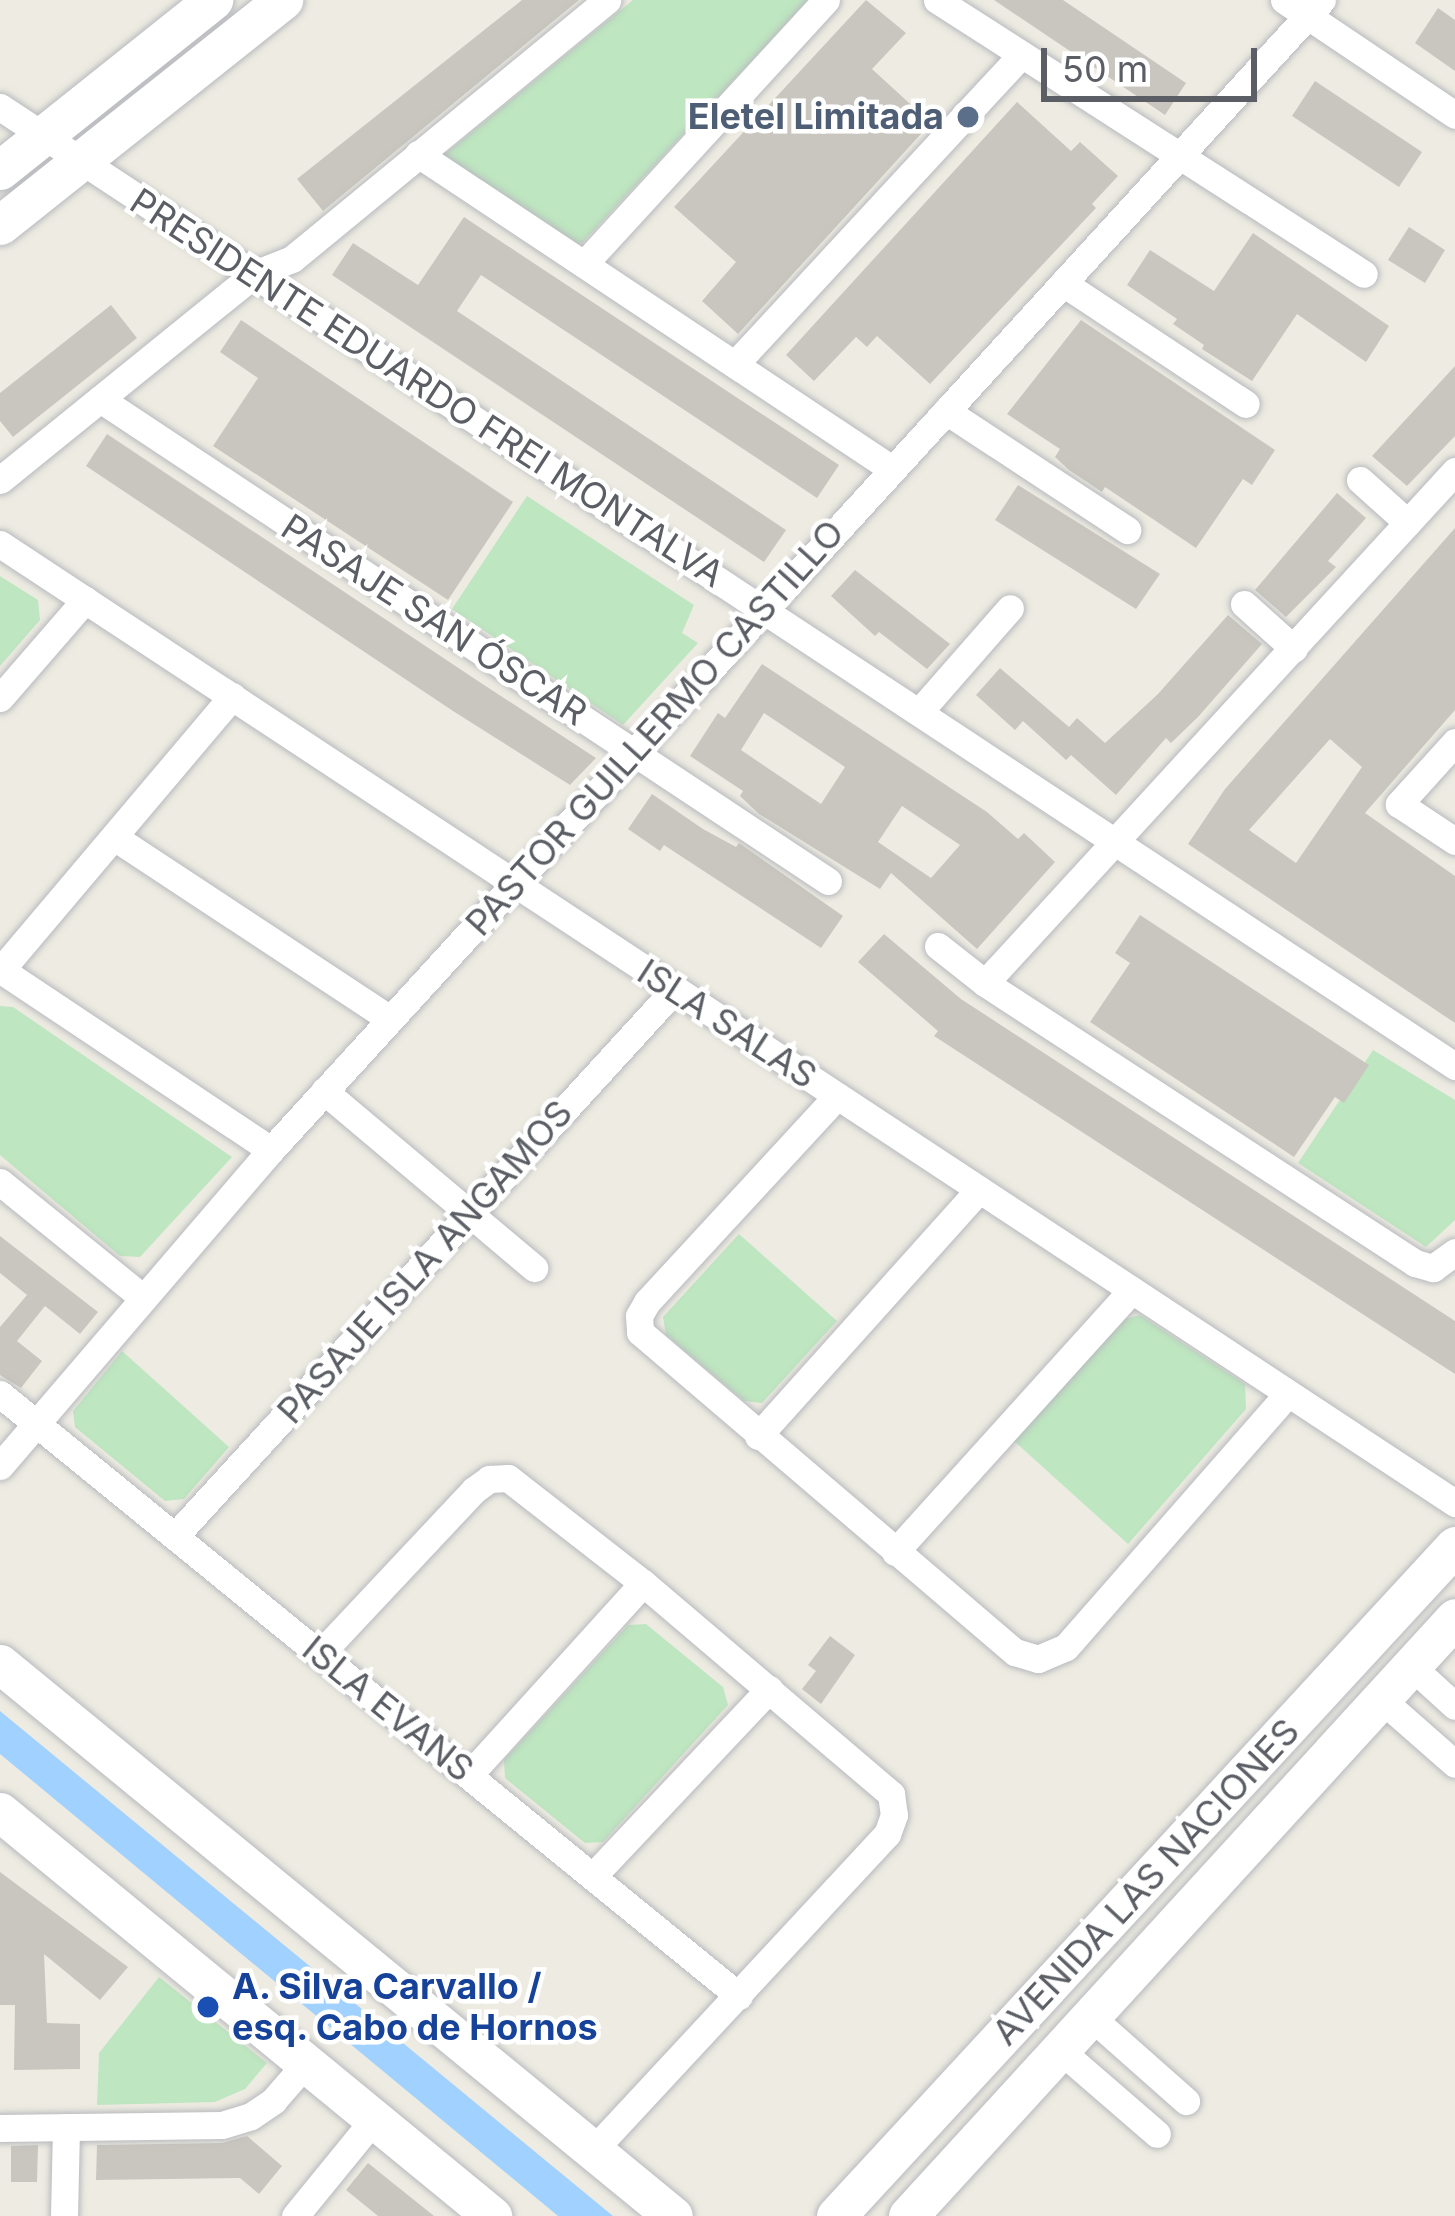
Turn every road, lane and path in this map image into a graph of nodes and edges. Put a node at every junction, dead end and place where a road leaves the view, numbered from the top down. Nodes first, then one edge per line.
1 (213, 0) edge
2 (283, 0) edge
3 (607, 0) edge
4 (826, 0) edge
5 (937, 0) edge
6 (1304, 5) edge
7 (1022, 55) junction
8 (0, 107) edge
9 (1455, 115) edge
10 (43, 135) junction
11 (418, 154) junction
12 (1177, 158) junction
13 (81, 160) junction
14 (0, 170) edge
15 (0, 225) edge
16 (584, 264) junction
17 (254, 274) junction
18 (1364, 274) dead end
19 (1063, 283) junction
20 (735, 364) junction
21 (100, 399) junction
22 (1246, 404) dead end
23 (946, 411) junction
24 (892, 469) junction
25 (1455, 471) edge
26 (0, 480) edge
27 (1360, 480) dead end
28 (1408, 523) junction
29 (1127, 530) dead end
30 (0, 544) edge
31 (85, 600) junction
32 (1244, 604) dead end
33 (1010, 608) dead end
34 (762, 609) junction
35 (1294, 649) junction
36 (232, 696) junction
37 (0, 698) edge
38 (919, 712) junction
39 (1455, 742) edge
40 (634, 752) junction
41 (114, 837) junction
42 (1455, 842) edge
43 (1118, 844) junction
44 (828, 881) dead end
45 (513, 882) junction
46 (0, 926) edge
47 (22, 945) junction
48 (938, 946) dead end
49 (1, 970) edge
50 (985, 982) junction
51 (675, 988) junction
52 (390, 1018) junction
53 (1455, 1066) edge
54 (324, 1091) junction
55 (837, 1096) junction
56 (271, 1150) junction
57 (0, 1182) edge
58 (979, 1190) junction
59 (470, 1214) junction
60 (1444, 1260) edge
61 (534, 1268) dead end
62 (1132, 1290) junction
63 (141, 1296) junction
64 (1288, 1393) junction
65 (0, 1394) edge
66 (36, 1422) junction
67 (758, 1436) junction
68 (0, 1466) edge
69 (1455, 1503) edge
70 (176, 1536) junction
71 (1455, 1546) edge
72 (895, 1552) junction
73 (643, 1583) junction
74 (1455, 1618) edge
75 (320, 1654) junction
76 (0, 1664) edge
77 (1411, 1666) junction
78 (770, 1688) junction
79 (1381, 1699) junction
80 (1455, 1706) edge
81 (1455, 1764) edge
82 (469, 1775) junction
83 (4, 1823) edge
84 (593, 1876) junction
85 (740, 1996) junction
86 (1091, 2017) junction
87 (1060, 2050) junction
88 (306, 2063) junction
89 (1186, 2101) dead end
90 (374, 2119) junction
91 (66, 2127) junction
92 (0, 2128) edge
93 (1157, 2134) dead end
94 (593, 2150) junction
95 (64, 2216) edge
96 (295, 2216) edge
97 (491, 2216) edge
98 (673, 2216) edge
99 (836, 2216) edge
100 (908, 2216) edge

1 - 10 street
2 - 13 street
3 - 11 street
4 - 16 street
5 - 7 street
6 - 9 street
6 - 12 street, PASTOR GUILLERMO CASTILLO
7 - 12 street
7 - 20 street
8 - 10 street, PRESIDENTE EDUARDO FREI MONTALVA
10 - 13 street, PRESIDENTE EDUARDO FREI MONTALVA
10 - 14 street
11 - 16 street
11 - 17 street
12 - 18 street
12 - 19 street, PASTOR GUILLERMO CASTILLO
13 - 15 street
13 - 17 street, PRESIDENTE EDUARDO FREI MONTALVA
16 - 20 street
17 - 21 street
17 - 34 street, PRESIDENTE EDUARDO FREI MONTALVA
19 - 22 street
19 - 23 street, PASTOR GUILLERMO CASTILLO
20 - 24 street
21 - 26 street
21 - 40 street, PASAJE SAN ÓSCAR
23 - 24 street, PASTOR GUILLERMO CASTILLO
23 - 29 street
24 - 34 street, PASTOR GUILLERMO CASTILLO
25 - 28 street
27 - 28 street
28 - 35 street
30 - 31 street, ISLA SALAS
31 - 36 street, ISLA SALAS
31 - 37 street
32 - 35 street
33 - 38 street
34 - 38 street, PRESIDENTE EDUARDO FREI MONTALVA
34 - 40 street, PASTOR GUILLERMO CASTILLO
35 - 43 street
36 - 41 street
36 - 45 street, ISLA SALAS
38 - 43 street, PRESIDENTE EDUARDO FREI MONTALVA
39 - 42 street
40 - 44 street, PASAJE SAN ÓSCAR
40 - 45 street, PASTOR GUILLERMO CASTILLO
41 - 47 street
41 - 52 street
43 - 50 street
43 - 53 street, PRESIDENTE EDUARDO FREI MONTALVA
45 - 51 street, ISLA SALAS
45 - 52 street, PASTOR GUILLERMO CASTILLO
46 - 47 street
47 - 49 street
48 - 50 street
49 - 56 street
50 - 60 street
51 - 55 street, ISLA SALAS
51 - 59 street, PASAJE ISLA ANGAMOS
52 - 54 street, PASTOR GUILLERMO CASTILLO
54 - 56 street, PASTOR GUILLERMO CASTILLO
54 - 59 street
55 - 58 street, ISLA SALAS
55 - 67 street
56 - 63 street, PASTOR GUILLERMO CASTILLO
57 - 63 street
58 - 62 street, ISLA SALAS
58 - 67 street
59 - 61 street
59 - 70 street, PASAJE ISLA ANGAMOS
62 - 64 street, ISLA SALAS
62 - 72 street
63 - 66 street, PASTOR GUILLERMO CASTILLO
64 - 69 street, ISLA SALAS
64 - 72 street
65 - 66 street, ISLA EVANS
66 - 68 street, PASTOR GUILLERMO CASTILLO
66 - 70 street, ISLA EVANS
67 - 72 street
70 - 75 street, ISLA EVANS
71 - 99 street, AVENIDA LAS NACIONES
73 - 75 street
73 - 78 street
73 - 82 street
74 - 77 street, AVENIDA LAS NACIONES
75 - 82 street, ISLA EVANS
76 - 94 street
77 - 79 street, AVENIDA LAS NACIONES
77 - 80 street
78 - 84 street
78 - 85 street
79 - 81 street
79 - 86 street, AVENIDA LAS NACIONES
82 - 84 street, ISLA EVANS
83 - 88 street
84 - 85 street, ISLA EVANS
85 - 94 street
86 - 87 street, AVENIDA LAS NACIONES
86 - 89 street
87 - 93 street
87 - 100 street, AVENIDA LAS NACIONES
88 - 90 street
88 - 91 street
90 - 96 street
90 - 97 street
91 - 92 street
91 - 95 street
94 - 98 street

